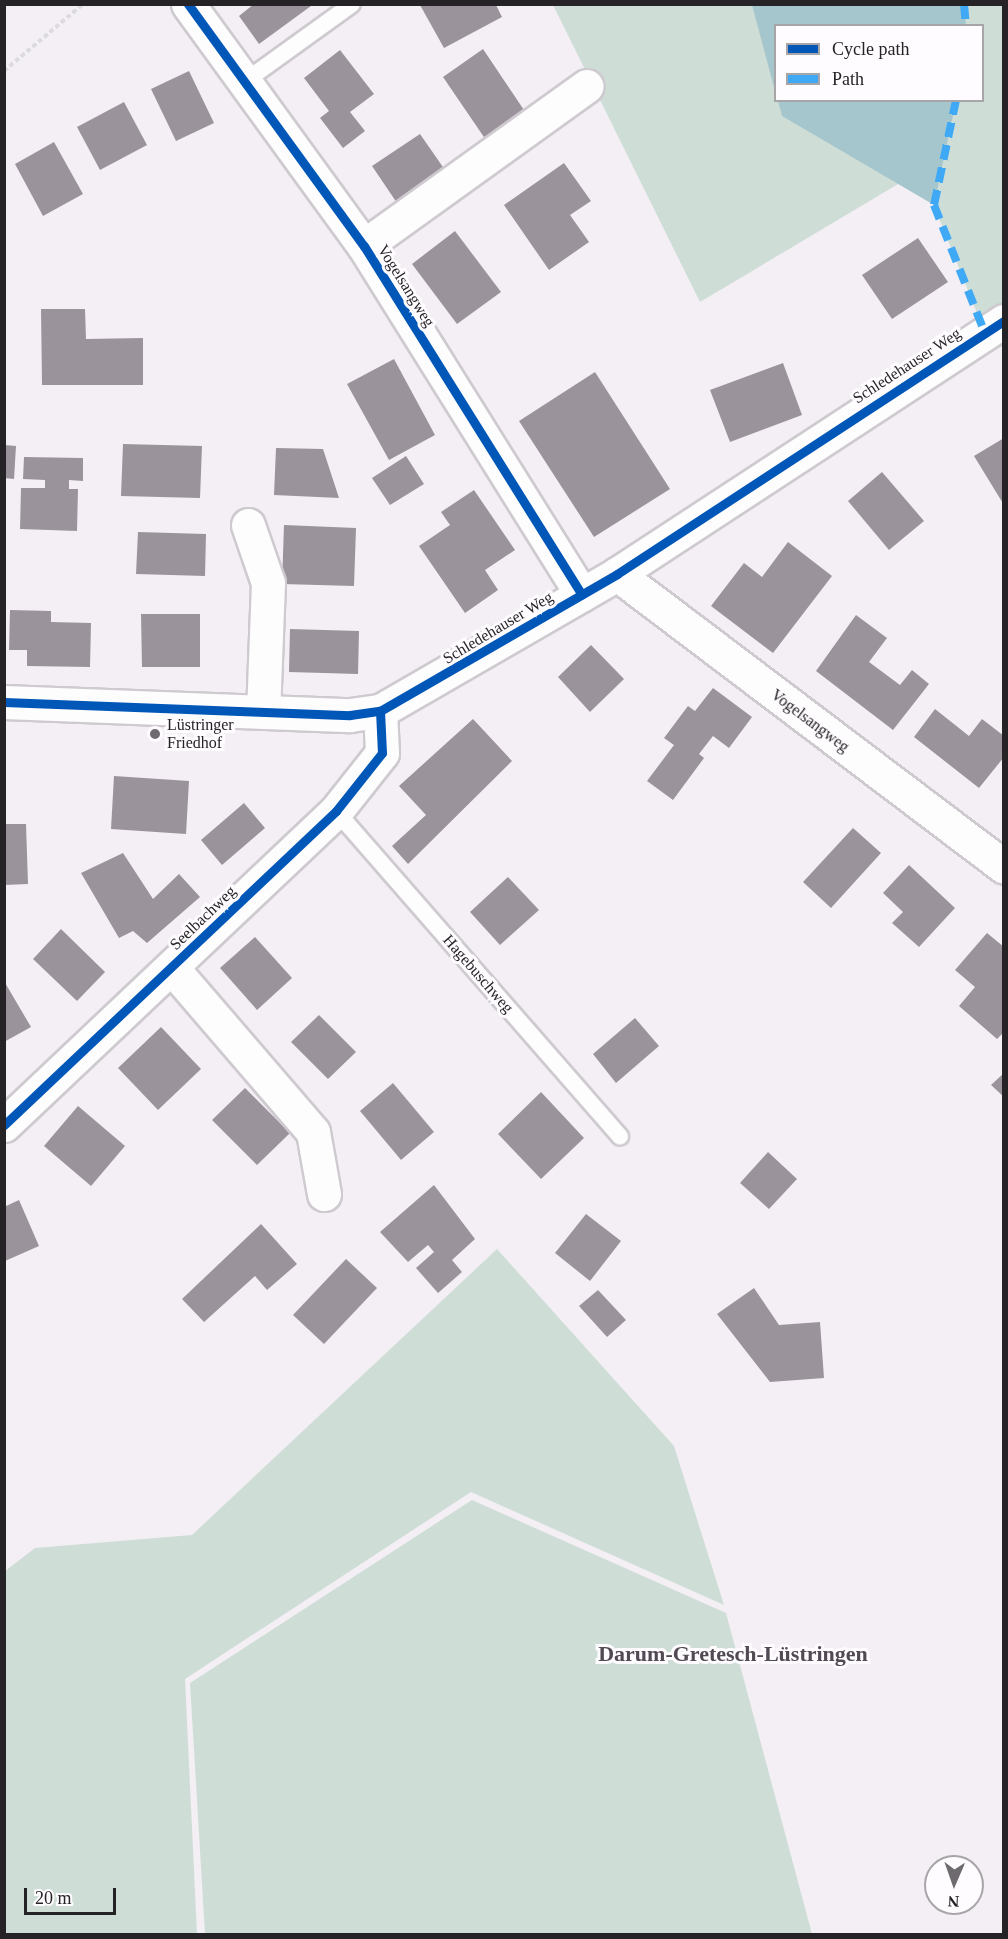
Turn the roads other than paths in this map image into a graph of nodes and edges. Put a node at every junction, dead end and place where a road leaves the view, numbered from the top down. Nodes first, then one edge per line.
1 (188, 4) edge
2 (352, 4) edge
3 (244, 82) junction
4 (587, 86) dead end
5 (364, 246) junction
6 (1004, 321) edge
7 (248, 525) dead end
8 (617, 574) junction
9 (582, 595) junction
10 (4, 702) edge
11 (262, 711) junction
12 (380, 711) junction
13 (336, 811) junction
14 (1004, 867) edge
15 (172, 968) junction
16 (4, 1125) edge
17 (620, 1137) dead end
18 (324, 1194) dead end

1 - 3 street, Vogelsangweg
2 - 3 lane
3 - 5 street, Vogelsangweg
4 - 5 street, Vogelsangweg
5 - 9 street, Vogelsangweg
6 - 8 street, Schledehauser Weg
7 - 11 street
8 - 9 street, Schledehauser Weg
8 - 14 street, Vogelsangweg
9 - 12 street, Schledehauser Weg
10 - 11 street, Schledehauser Weg
11 - 12 street, Schledehauser Weg
12 - 13 street, Seelbachweg
13 - 15 street, Seelbachweg
13 - 17 lane, Hagebuschweg
15 - 16 street, Seelbachweg
15 - 18 street, Seelbachweg

